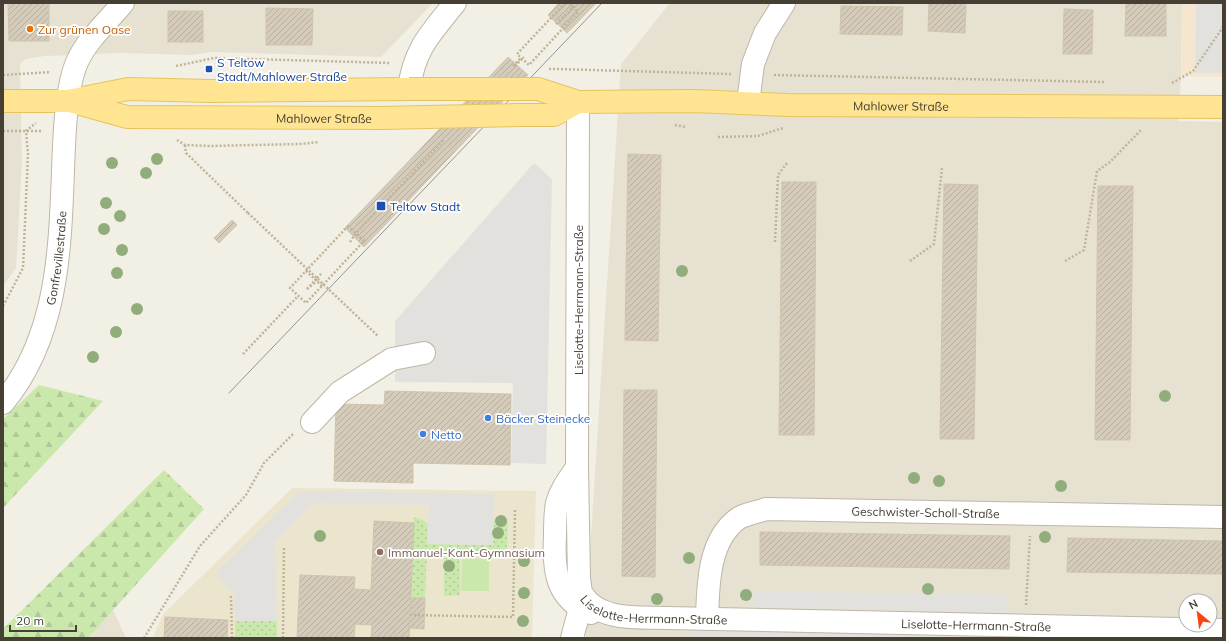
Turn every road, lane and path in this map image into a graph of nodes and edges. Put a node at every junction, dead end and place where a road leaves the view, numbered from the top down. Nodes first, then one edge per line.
1 (123, 3) edge
2 (455, 3) edge
3 (565, 3) edge
4 (569, 3) edge
5 (784, 3) edge
6 (573, 7) junction
7 (556, 24) dead end
8 (1223, 27) edge
9 (523, 57) junction
10 (414, 63) junction
11 (169, 67) dead end
12 (512, 69) dead end
13 (557, 69) dead end
14 (75, 71) junction
15 (752, 74) junction
16 (3, 75) edge
17 (1109, 82) dead end
18 (1164, 83) dead end
19 (1172, 83) junction
20 (1178, 83) dead end
21 (409, 89) junction
22 (3, 101) edge
23 (68, 101) junction
24 (578, 102) junction
25 (748, 103) junction
26 (1223, 107) edge
27 (1172, 108) junction
28 (673, 125) dead end
29 (788, 126) dead end
30 (686, 127) dead end
31 (26, 130) dead end
32 (446, 137) dead end
33 (718, 137) dead end
34 (185, 145) dead end
35 (787, 163) dead end
36 (942, 168) dead end
37 (356, 233) junction
38 (350, 242) dead end
39 (775, 242) dead end
40 (1065, 260) dead end
41 (910, 261) dead end
42 (306, 271) junction
43 (321, 274) dead end
44 (317, 280) junction
45 (322, 286) junction
46 (307, 289) dead end
47 (298, 296) junction
48 (3, 306) edge
49 (378, 336) dead end
50 (424, 353) dead end
51 (243, 354) dead end
52 (3, 403) edge
53 (312, 422) joint
54 (577, 468) junction
55 (515, 510) dead end
56 (1032, 514) junction
57 (1223, 517) edge
58 (284, 547) dead end
59 (231, 596) dead end
60 (580, 608) junction
61 (410, 615) dead end
62 (612, 615) junction
63 (707, 619) junction
64 (1024, 625) junction
65 (1223, 630) edge
66 (1003, 631) edge
67 (144, 638) edge
68 (232, 638) edge
69 (283, 638) edge
70 (572, 638) edge

1 - 14 street, Gonfrevillestraße
2 - 10 street
3 - 9 path
4 - 6 path
5 - 15 street
6 - 7 path
6 - 9 path
8 - 19 path
9 - 12 path
10 - 11 path
10 - 21 street
13 - 15 path
14 - 16 path
14 - 23 street, Gonfrevillestraße
15 - 17 path
15 - 25 street
18 - 19 path
19 - 20 path
21 - 23 main road, Mahlower Straße
21 - 24 main road, Mahlower Straße, bridge
22 - 23 main road, Mahlower Straße
23 - 24 main road, Mahlower Straße, bridge
23 - 52 street, Gonfrevillestraße
24 - 25 main road, Mahlower Straße
24 - 54 street, Liselotte-Herrmann-Straße
25 - 27 main road, Mahlower Straße
26 - 27 main road, Mahlower Straße
27 - 40 path
28 - 30 path
29 - 33 path
31 - 48 path
32 - 37 path
34 - 44 path, bridge
35 - 39 path
36 - 41 path
37 - 38 path
37 - 42 path
37 - 45 path
42 - 44 path
42 - 47 path
43 - 44 path, bridge
44 - 45 path
44 - 46 path, bridge
44 - 49 path, bridge
45 - 47 path
47 - 51 path
50 - 53 street
53 - 67 path
54 - 60 street
54 - 62 street, Liselotte-Herrmann-Straße
55 - 61 path
56 - 57 street, Geschwister-Scholl-Straße
56 - 63 street, Geschwister-Scholl-Straße
56 - 64 path
58 - 69 path
59 - 68 path
60 - 62 street
60 - 70 street
62 - 63 street, Liselotte-Herrmann-Straße
63 - 66 street, Liselotte-Herrmann-Straße
64 - 65 street, Liselotte-Herrmann-Straße
64 - 66 street, Liselotte-Herrmann-Straße

